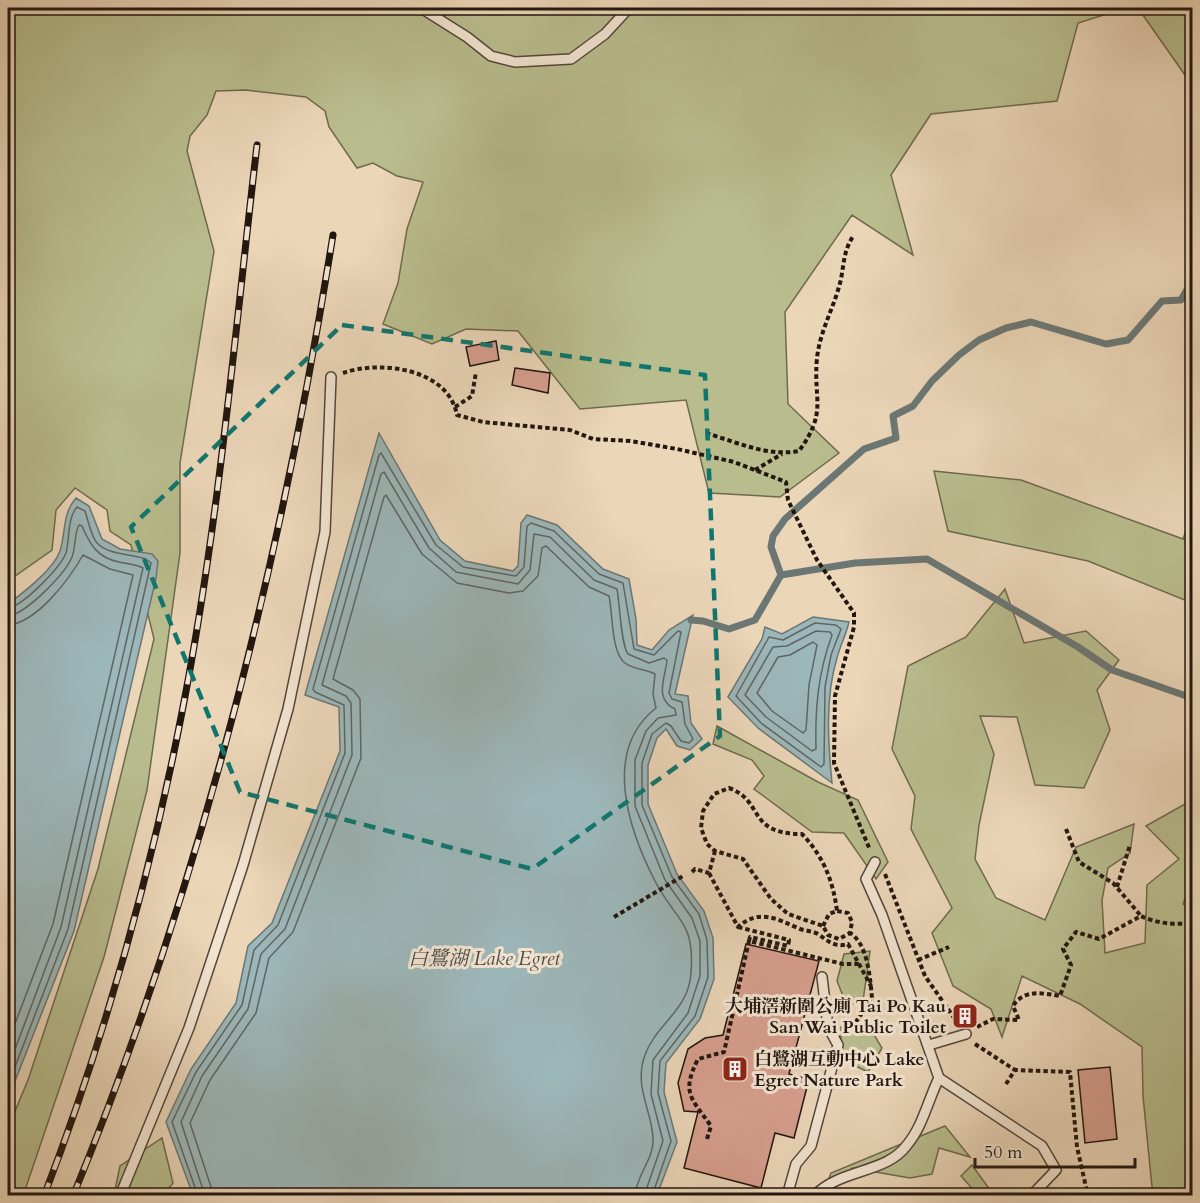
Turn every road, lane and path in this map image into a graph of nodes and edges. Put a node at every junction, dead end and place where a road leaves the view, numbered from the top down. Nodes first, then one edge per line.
1 (421, 8) edge
2 (628, 8) edge
3 (854, 235) dead end
4 (476, 372) dead end
5 (331, 377) joint
6 (455, 407) junction
7 (706, 433) dead end
8 (782, 454) junction
9 (755, 470) junction
10 (1065, 829) dead end
11 (1130, 844) dead end
12 (715, 851) junction
13 (875, 862) junction
14 (692, 872) dead end
15 (709, 873) junction
16 (683, 876) dead end
17 (1116, 888) junction
18 (837, 911) junction
19 (1141, 916) junction
20 (614, 917) dead end
21 (1192, 922) edge
22 (738, 927) junction
23 (824, 927) junction
24 (850, 933) junction
25 (750, 941) junction
26 (949, 946) dead end
27 (918, 960) junction
28 (861, 964) junction
29 (822, 977) dead end
30 (871, 986) junction
31 (966, 1034) junction
32 (838, 1045) junction
33 (929, 1045) junction
34 (1015, 1070) junction
35 (939, 1078) junction
36 (1006, 1084) dead end
37 (707, 1139) dead end
38 (120, 1196) edge
39 (787, 1196) edge
40 (814, 1196) edge
41 (1031, 1196) edge
42 (1088, 1196) edge

1 - 2 lane
3 - 8 path
4 - 6 path
5 - 6 path
5 - 38 lane
6 - 9 path
7 - 8 path
8 - 9 path
9 - 13 path
10 - 17 path
11 - 17 path
12 - 15 path
12 - 18 path
12 - 23 path
13 - 27 path
13 - 33 lane
14 - 15 path
15 - 22 path
16 - 20 path
17 - 19 path
18 - 23 path
18 - 24 path
19 - 21 path
19 - 31 path
22 - 25 path
22 - 28 path
23 - 24 path
24 - 30 path
25 - 28 path
25 - 37 path
26 - 27 path
27 - 31 path
28 - 30 path
29 - 32 lane
30 - 32 path
31 - 33 lane
31 - 34 path
32 - 39 lane
33 - 35 lane
34 - 36 path
34 - 42 path
35 - 40 lane
35 - 41 lane

